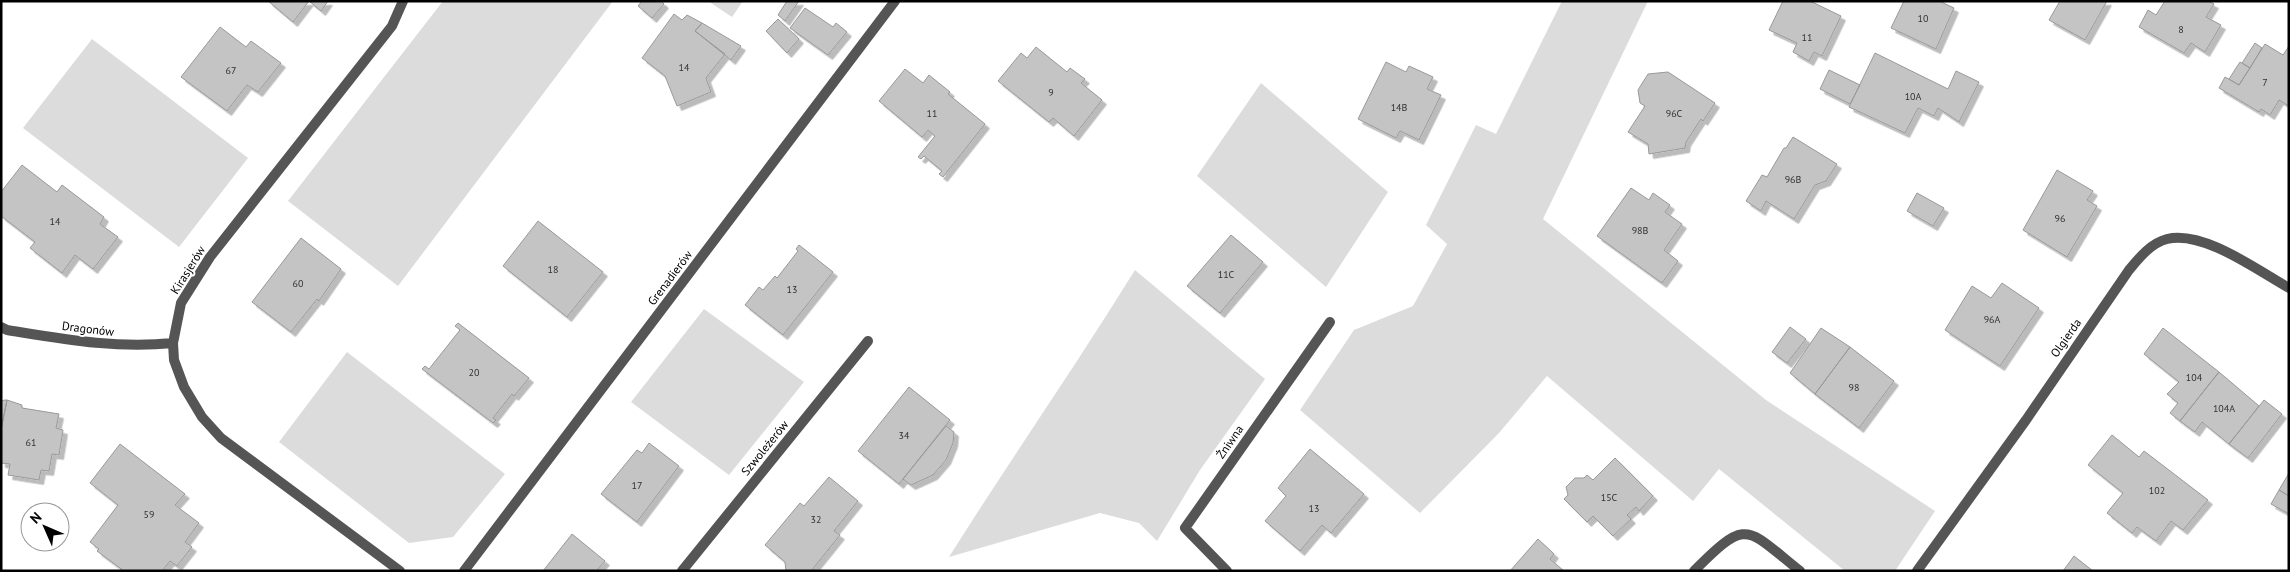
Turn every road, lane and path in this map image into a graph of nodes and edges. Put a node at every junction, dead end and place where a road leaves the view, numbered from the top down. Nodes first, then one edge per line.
1 (402, 1) edge
2 (895, 1) edge
3 (2289, 288) edge
4 (1330, 322) dead end
5 (1, 327) edge
6 (868, 341) dead end
7 (173, 343) junction
8 (400, 571) edge
9 (464, 571) edge
10 (682, 571) edge
11 (1227, 571) edge
12 (1694, 571) edge
13 (1800, 571) edge
14 (1917, 571) edge

1 - 7 street, Kirasjerów
2 - 9 street, Grenadierów
3 - 14 street, Olgierda
4 - 11 street, Żniwna
5 - 7 street, Dragonów
6 - 10 street, Szwoleżerów
7 - 8 street, Kirasjerów
12 - 13 street

